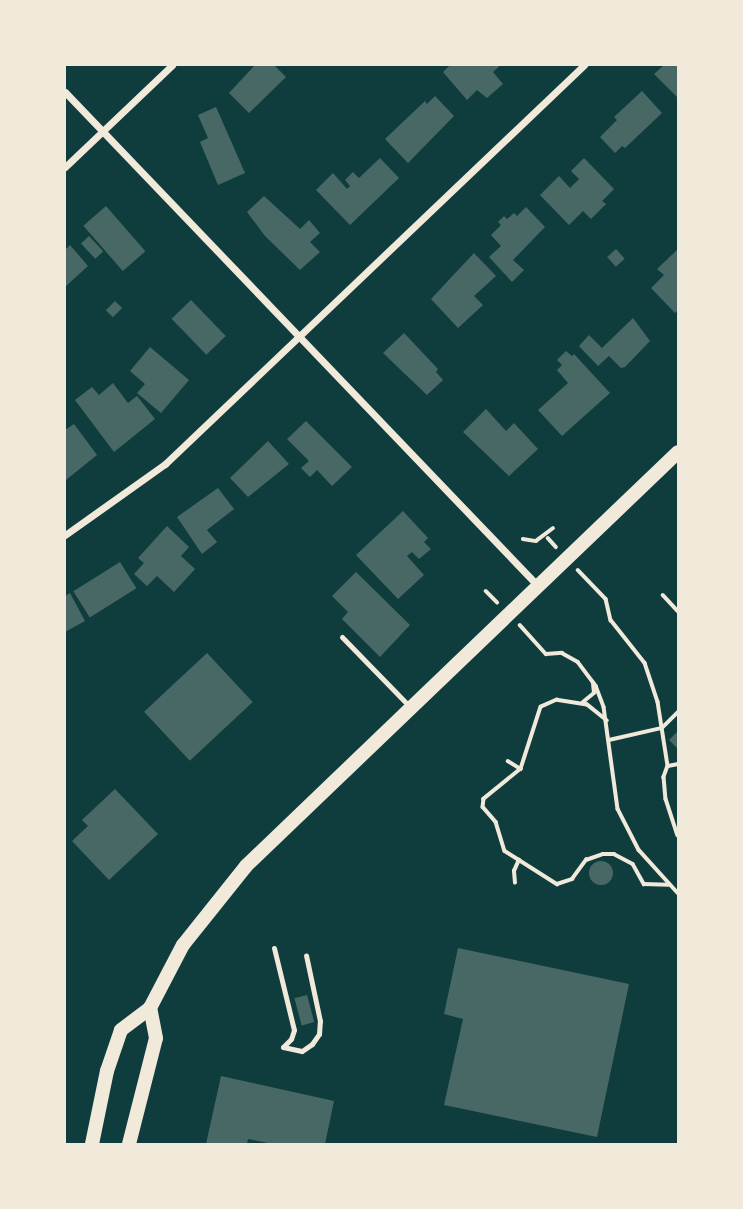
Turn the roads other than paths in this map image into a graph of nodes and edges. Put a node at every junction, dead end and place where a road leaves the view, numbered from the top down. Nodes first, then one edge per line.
1 (172, 65) edge
2 (584, 65) edge
3 (65, 92) edge
4 (103, 131) junction
5 (65, 167) edge
6 (298, 338) junction
7 (678, 452) edge
8 (65, 535) edge
9 (539, 587) junction
10 (342, 637) dead end
11 (411, 708) junction
12 (274, 948) dead end
13 (306, 955) dead end
14 (149, 1008) junction
15 (92, 1144) edge
16 (129, 1144) edge

1 - 4 street
2 - 6 street
3 - 4 street
4 - 5 street
4 - 6 street
6 - 8 street
6 - 9 street
7 - 9 main road
9 - 11 main road
10 - 11 lane
11 - 14 main road
12 - 13 lane
14 - 15 main road
14 - 16 main road

